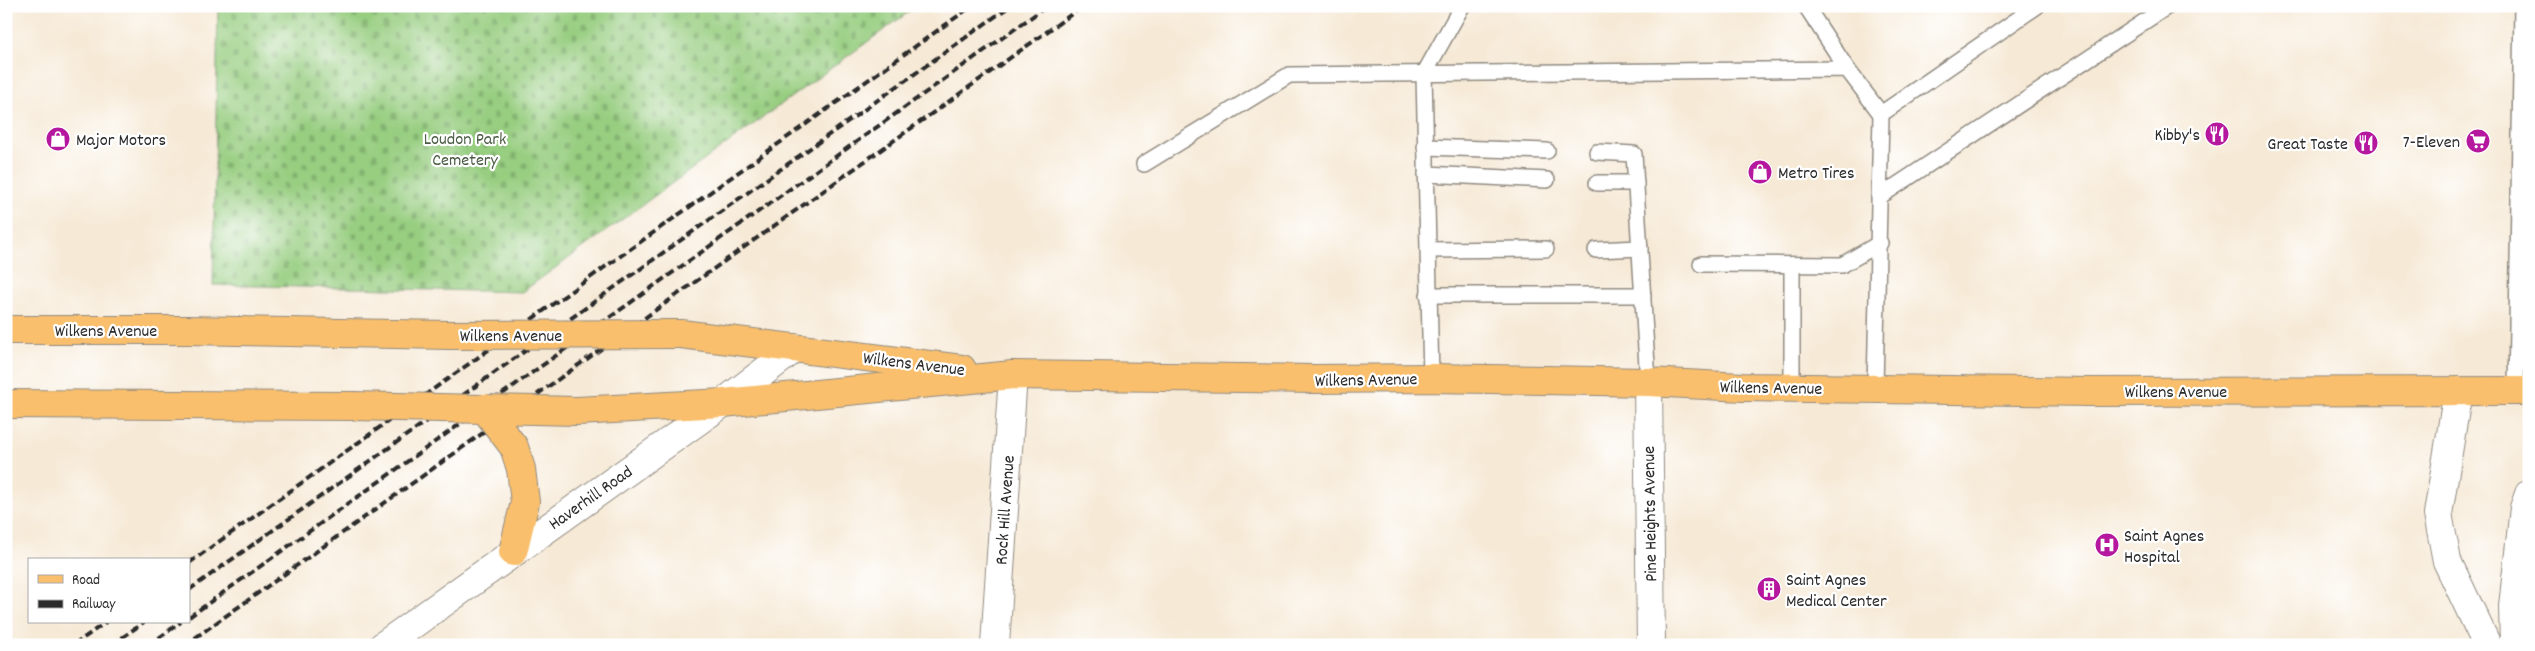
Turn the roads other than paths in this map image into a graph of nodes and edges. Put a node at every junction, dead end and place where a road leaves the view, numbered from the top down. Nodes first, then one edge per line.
1 (1462, 6) edge
2 (1806, 6) edge
3 (2037, 6) edge
4 (2168, 6) edge
5 (2522, 6) edge
6 (1846, 69) junction
7 (1424, 74) junction
8 (1881, 114) junction
9 (1425, 147) junction
10 (1547, 151) dead end
11 (1597, 152) dead end
12 (1144, 164) dead end
13 (1426, 174) junction
14 (1547, 180) dead end
15 (1597, 183) dead end
16 (1636, 183) junction
17 (1879, 197) junction
18 (1880, 243) junction
19 (1640, 248) junction
20 (1546, 249) dead end
21 (1428, 250) junction
22 (1596, 250) dead end
23 (1701, 264) dead end
24 (1792, 265) junction
25 (1428, 295) junction
26 (1643, 295) junction
27 (6, 330) edge
28 (795, 348) junction
29 (1013, 376) junction
30 (1431, 378) junction
31 (1648, 382) junction
32 (1792, 388) junction
33 (1875, 388) junction
34 (2458, 391) junction
35 (2523, 391) edge
36 (723, 403) junction
37 (6, 404) edge
38 (484, 408) junction
39 (2529, 494) edge
40 (513, 552) junction
41 (384, 645) edge
42 (995, 645) edge
43 (1651, 645) edge
44 (2487, 645) edge
45 (2514, 645) edge

1 - 7 lane
2 - 6 lane
3 - 8 lane
4 - 17 lane
5 - 35 lane
6 - 7 lane
6 - 8 lane
7 - 9 lane
7 - 12 lane
8 - 17 lane
9 - 10 lane
9 - 13 lane
11 - 16 lane
13 - 14 lane
13 - 21 lane
15 - 16 lane
16 - 19 lane
17 - 18 lane
18 - 24 lane
18 - 33 lane
19 - 22 lane
19 - 26 lane
20 - 21 lane
21 - 25 lane
23 - 24 lane
24 - 32 lane
25 - 26 lane
25 - 30 lane
26 - 31 lane
27 - 28 main road, Wilkens Avenue, bridge
28 - 29 main road, Wilkens Avenue
28 - 36 street, Haverhill Road
29 - 30 main road, Wilkens Avenue
29 - 36 main road, Wilkens Avenue
29 - 42 street, Rock Hill Avenue
30 - 31 main road, Wilkens Avenue
31 - 32 main road, Wilkens Avenue
31 - 43 street, Pine Heights Avenue
32 - 33 main road, Wilkens Avenue
33 - 34 main road, Wilkens Avenue
34 - 35 main road, Wilkens Avenue
34 - 44 street
36 - 38 main road, Wilkens Avenue, bridge
36 - 40 street, Haverhill Road
37 - 38 main road, Wilkens Avenue, bridge
38 - 40 main road, bridge
39 - 45 street
40 - 41 street, Haverhill Road

